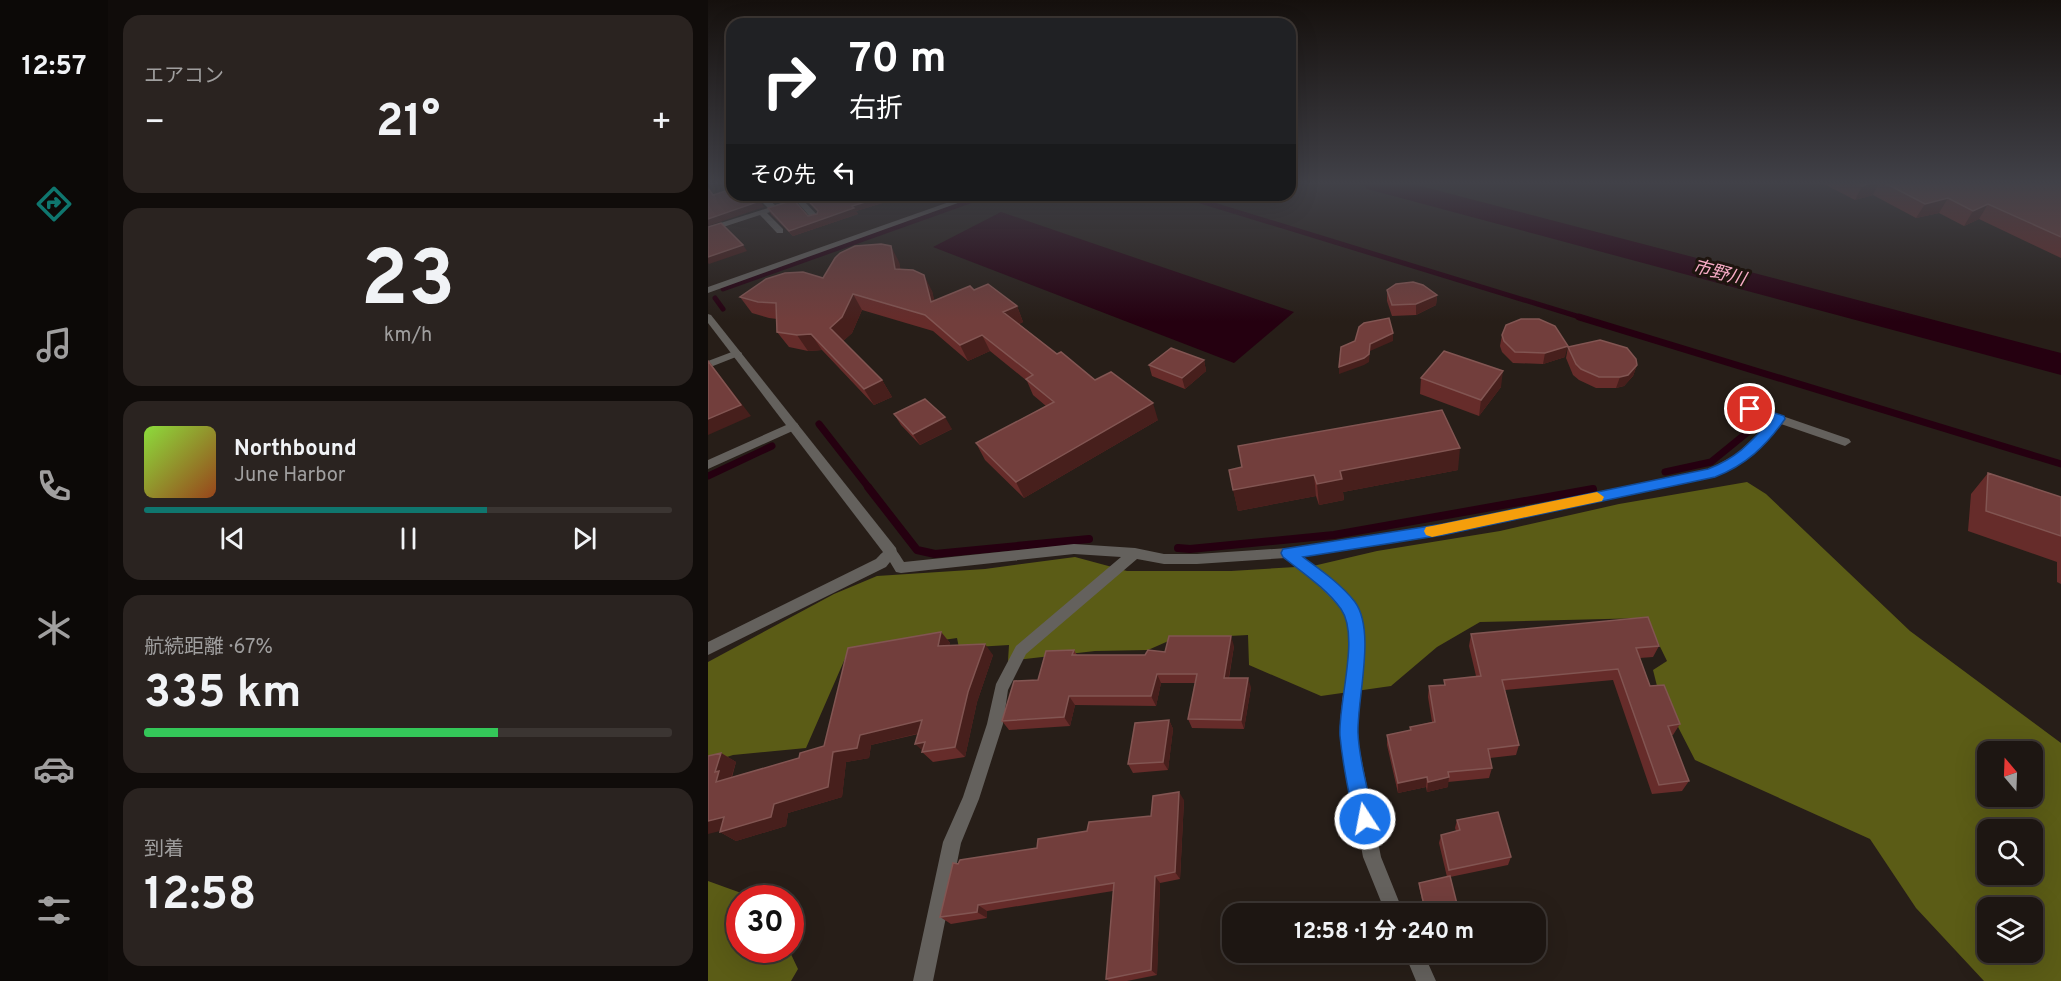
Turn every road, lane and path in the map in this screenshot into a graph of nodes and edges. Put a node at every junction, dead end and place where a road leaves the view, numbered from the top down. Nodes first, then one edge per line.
1 (778, 229) edge
2 (881, 229) edge
3 (780, 231) edge
4 (708, 290) edge
5 (708, 317) edge
6 (737, 353) junction
7 (708, 365) edge
8 (1750, 409) dead end
9 (1779, 419) junction
10 (792, 426) junction
11 (1845, 442) dead end
12 (708, 465) edge
13 (891, 552) junction
14 (1135, 553) junction
15 (1288, 553) junction
16 (708, 649) edge
17 (1391, 903) edge
18 (1418, 963) edge
19 (923, 981) edge
20 (1425, 981) edge

1 - 3 street
2 - 4 street
5 - 6 street
6 - 7 street
6 - 10 street
8 - 9 street
9 - 11 street
9 - 15 street
10 - 12 street
10 - 13 street
13 - 14 street
13 - 16 street
14 - 15 street
14 - 19 street
15 - 17 street
18 - 20 street

